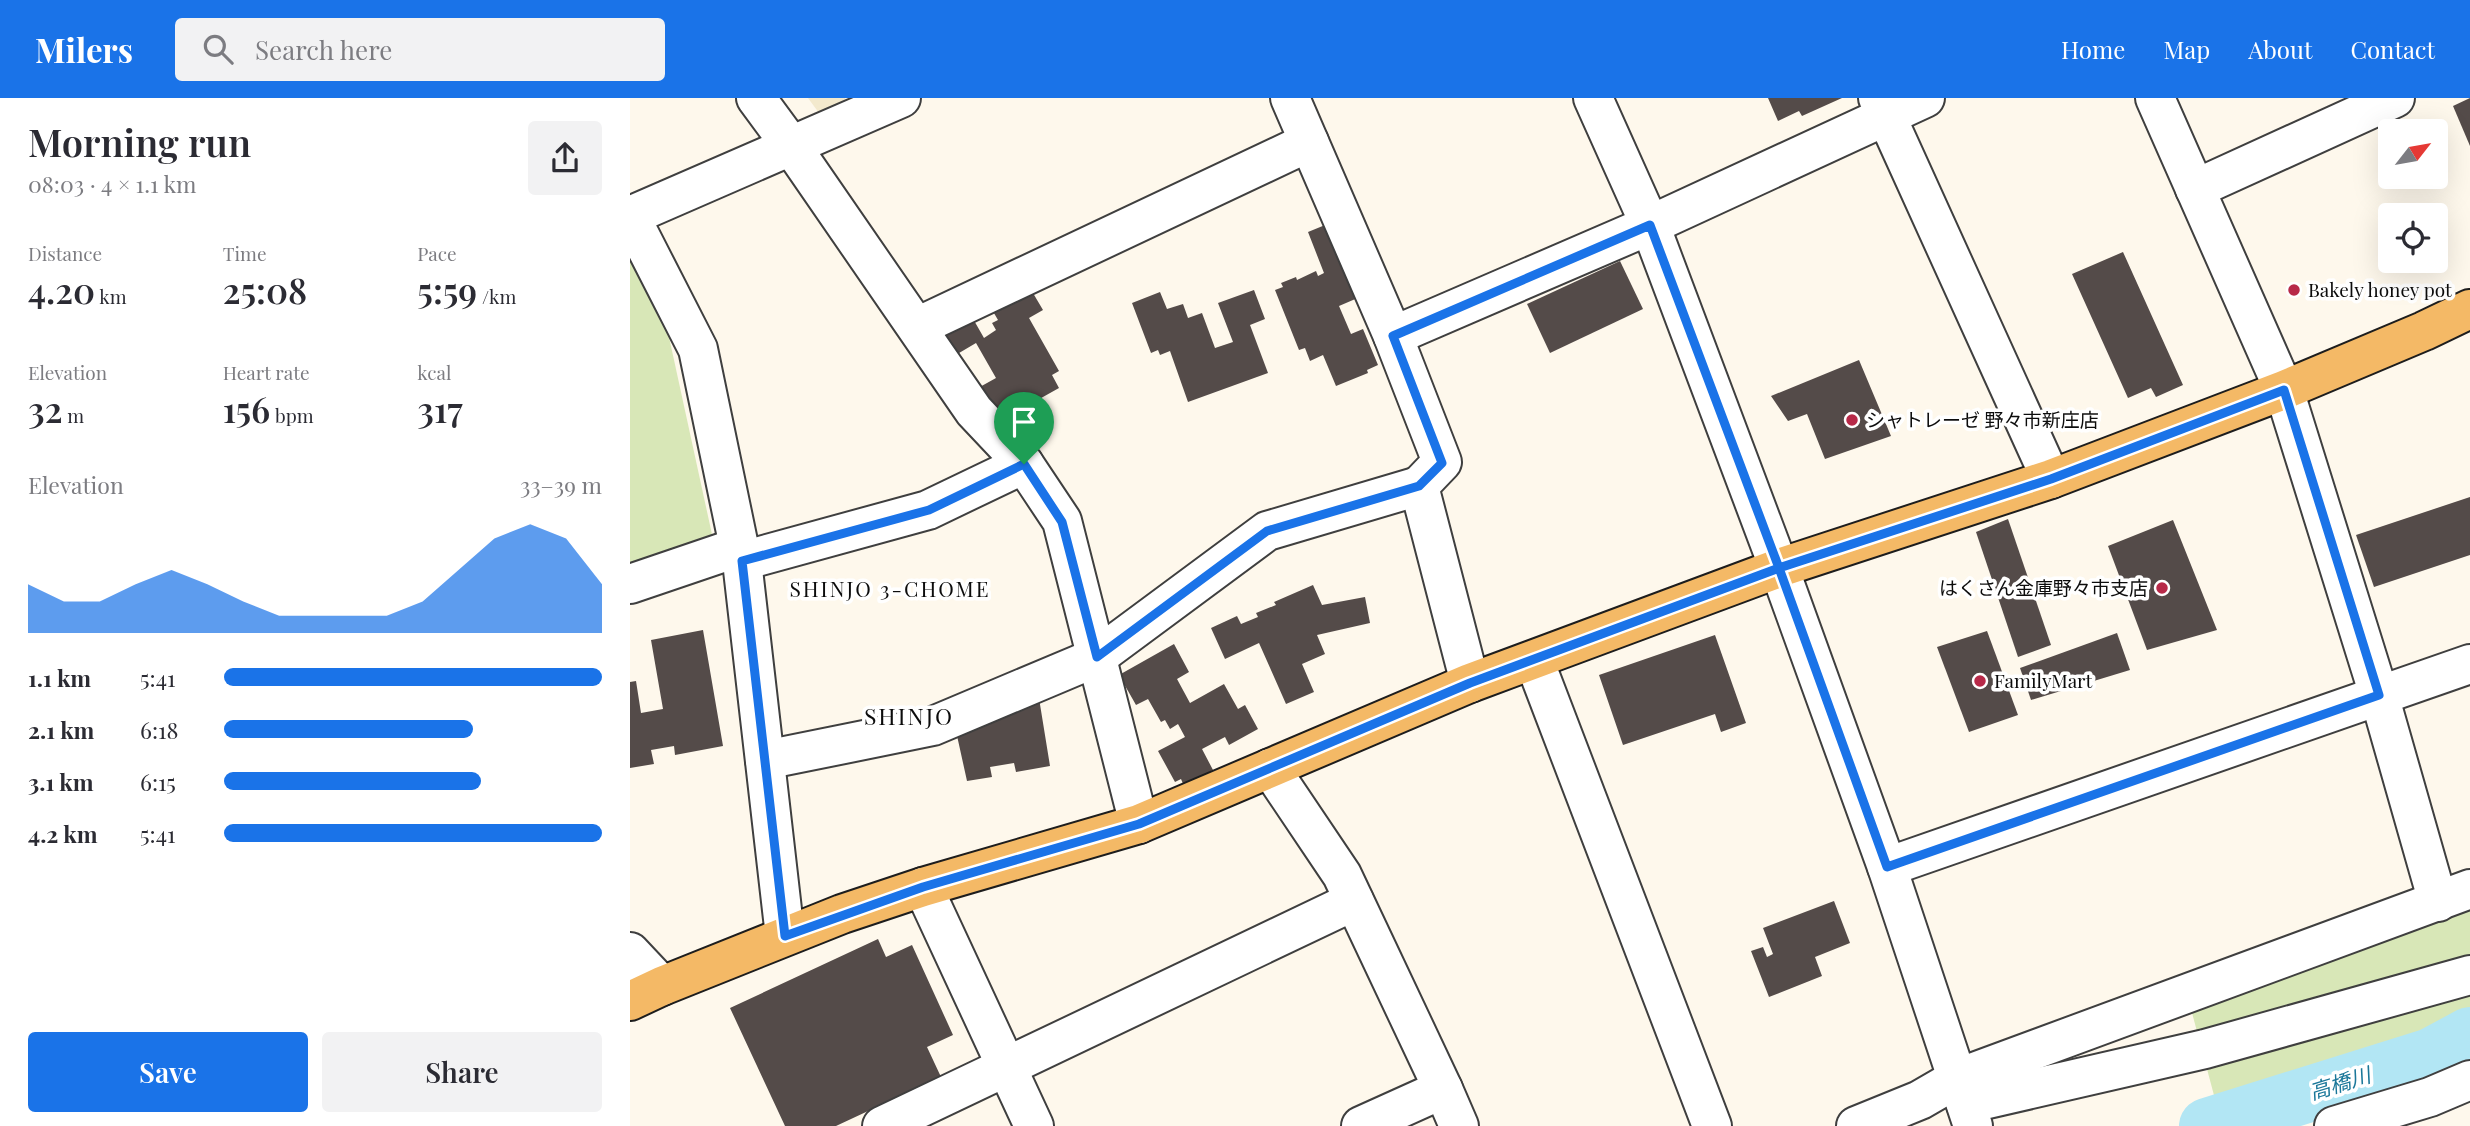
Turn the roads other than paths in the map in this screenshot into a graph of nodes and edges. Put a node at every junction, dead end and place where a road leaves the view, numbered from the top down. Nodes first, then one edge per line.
1 (756, 98) edge
2 (901, 98) edge
3 (1290, 98) edge
4 (1593, 98) edge
5 (1925, 98) edge
6 (2155, 98) edge
7 (2395, 98) edge
8 (1882, 107) edge
9 (1309, 142) junction
10 (792, 147) junction
11 (2195, 189) junction
12 (630, 216) edge
13 (1650, 225) junction
14 (2470, 309) edge
15 (917, 327) junction
16 (1393, 336) junction
17 (2284, 390) junction
18 (1024, 464) junction
19 (2051, 479) junction
20 (1419, 486) junction
21 (740, 554) junction
22 (1779, 568) junction
23 (630, 584) edge
24 (1097, 657) junction
25 (1534, 660) junction
26 (2470, 664) edge
27 (1470, 683) junction
28 (2379, 695) junction
29 (765, 760) junction
30 (1270, 768) junction
31 (1139, 824) junction
32 (1887, 867) junction
33 (923, 887) junction
34 (2454, 895) edge
35 (1354, 901) junction
36 (785, 936) junction
37 (630, 951) edge
38 (2470, 975) edge
39 (646, 994) edge
40 (1007, 1068) junction
41 (2470, 1080) edge
42 (1443, 1089) junction
43 (1972, 1102) edge
44 (2435, 1112) edge
45 (882, 1126) edge
46 (1034, 1126) edge
47 (1361, 1126) edge
48 (1460, 1126) edge
49 (1712, 1126) edge
50 (1857, 1126) edge
51 (2334, 1126) edge

1 - 10 street
2 - 10 street
3 - 9 street
4 - 13 street
5 - 8 street
6 - 11 street
7 - 11 street
8 - 13 street
8 - 19 street
9 - 15 street
9 - 16 street
10 - 12 street
10 - 15 street
11 - 17 street
12 - 21 street
13 - 16 street
13 - 22 street
14 - 17 main road
15 - 18 street
16 - 20 street
17 - 19 main road
17 - 28 street
18 - 21 street
18 - 24 street
19 - 22 main road
20 - 24 street
20 - 27 street
21 - 23 street
21 - 29 street
22 - 25 main road
22 - 32 street
24 - 29 street
24 - 31 street
25 - 27 main road
25 - 49 street
26 - 28 street
27 - 30 main road
28 - 32 street
28 - 34 street
29 - 36 street
30 - 31 main road
30 - 35 street
31 - 33 main road
32 - 43 street
33 - 36 main road
33 - 40 street
34 - 43 street
35 - 40 street
35 - 42 street
36 - 39 main road
37 - 39 street
38 - 43 street
40 - 45 street
40 - 46 street
41 - 44 street
42 - 47 street
42 - 48 street
43 - 50 street
44 - 51 street

